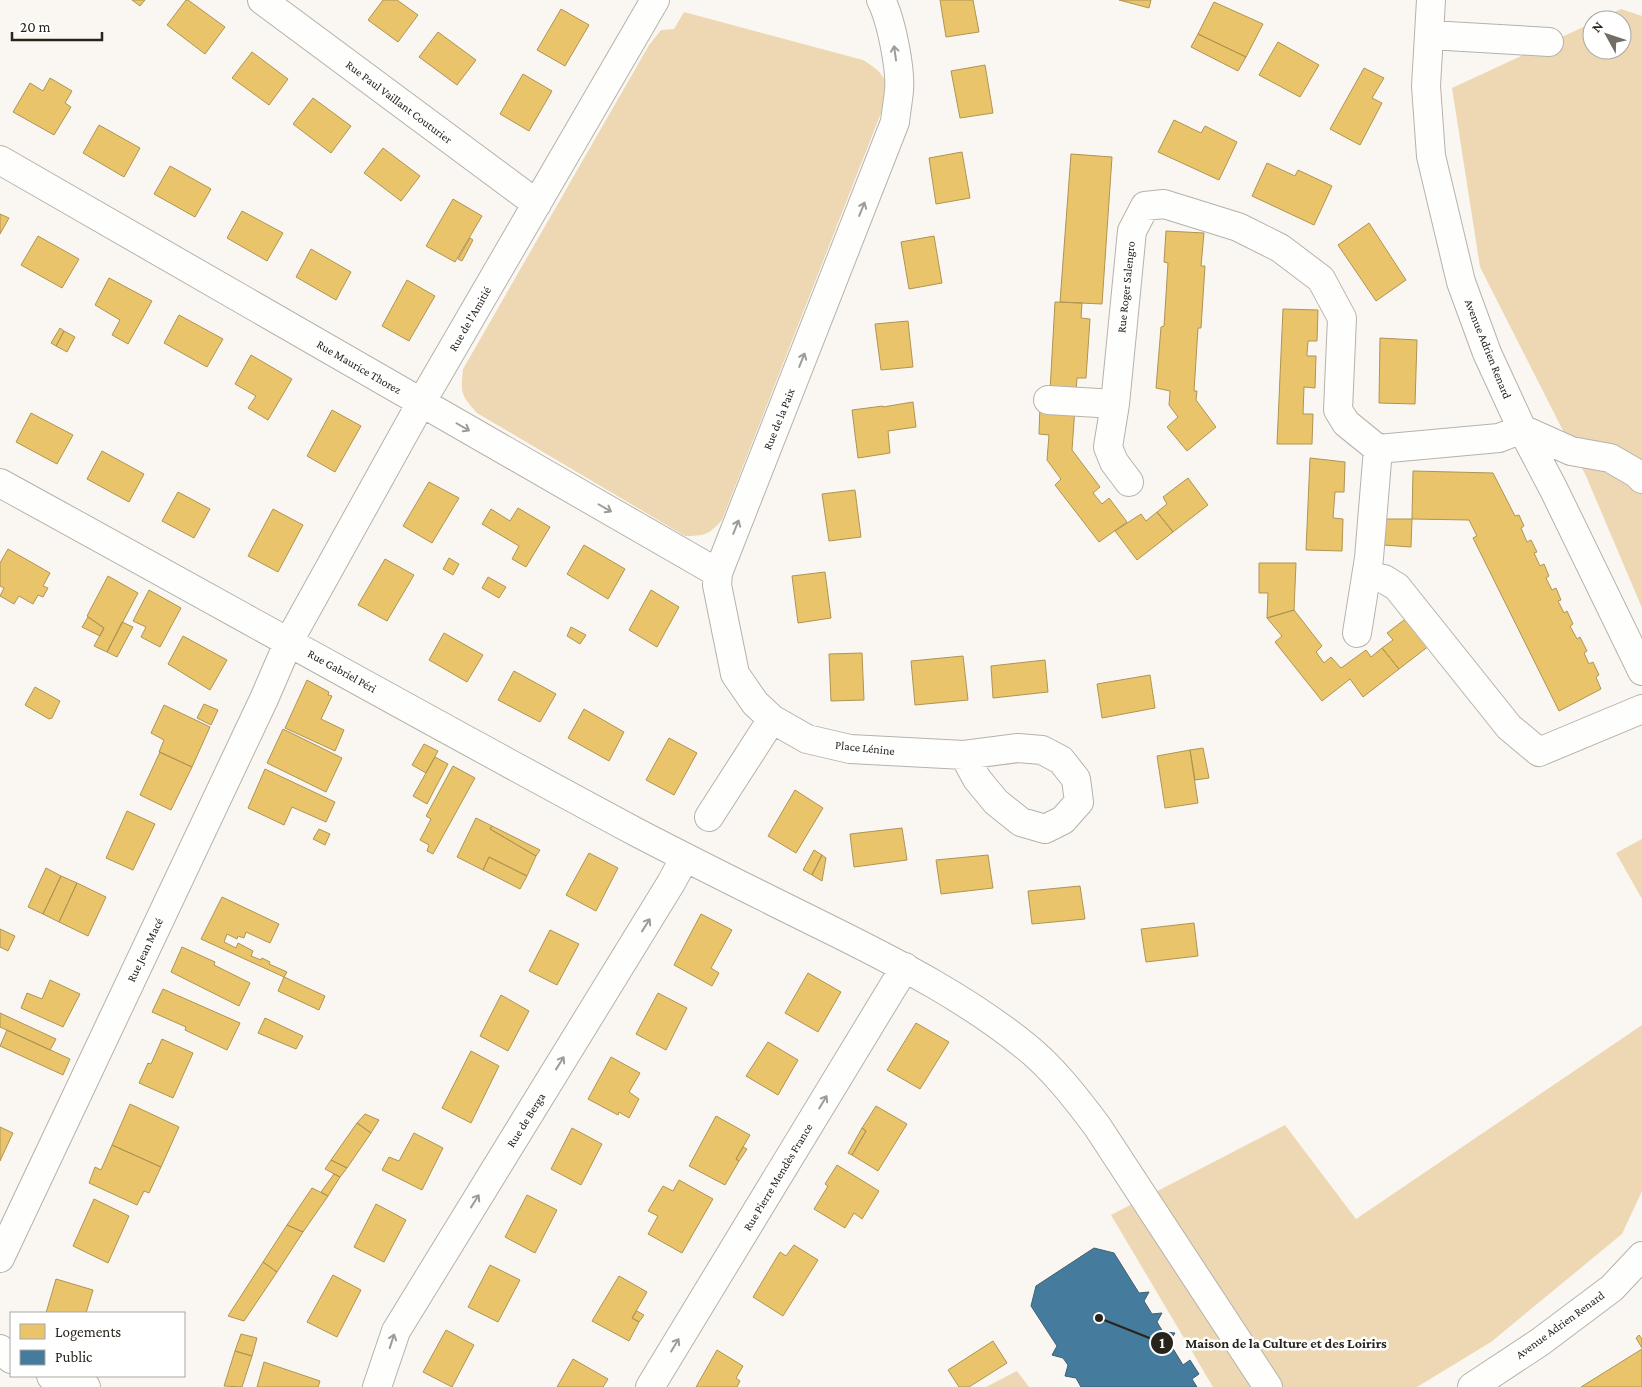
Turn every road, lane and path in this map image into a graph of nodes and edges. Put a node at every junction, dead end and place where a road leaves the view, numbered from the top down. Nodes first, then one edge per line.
1 (262, 0) edge
2 (655, 0) edge
3 (880, 0) edge
4 (1432, 11) edge
5 (1549, 42) dead end
6 (0, 160) edge
7 (537, 204) junction
8 (1048, 400) dead end
9 (421, 403) junction
10 (1115, 404) junction
11 (1522, 429) junction
12 (1378, 450) junction
13 (1642, 479) edge
14 (1129, 482) dead end
15 (0, 483) edge
16 (718, 572) junction
17 (1367, 576) junction
18 (1357, 633) dead end
19 (289, 641) junction
20 (1642, 671) edge
21 (1642, 709) edge
22 (772, 719) junction
23 (964, 755) dead end
24 (709, 817) dead end
25 (685, 858) junction
26 (905, 967) junction
27 (1642, 1256) edge
28 (0, 1258) edge
29 (0, 1349) edge
30 (10, 1358) edge
31 (54, 1377) edge
32 (86, 1387) edge
33 (377, 1387) edge
34 (650, 1387) edge
35 (1268, 1387) edge
36 (1472, 1387) edge

1 - 7 street, Rue Paul Vaillant Couturier
2 - 7 street, Rue de l'Amitié
16 -> 3 street, Rue de la Paix
4 - 5 street
4 - 11 street, Avenue Adrien Renard
6 - 9 street, Rue Maurice Thorez
7 - 9 street, Rue de l'Amitié
8 - 10 street
9 -> 16 street, Rue Maurice Thorez
9 - 19 street, Rue de l'Amitié
10 - 12 street, Rue Roger Salengro
10 - 14 street, Rue Roger Salengro
11 - 12 street
11 - 13 street
11 - 20 street, Avenue Adrien Renard
12 - 17 street
15 - 19 street, Rue Gabriel Péri
16 - 22 street, Rue de la Paix
17 - 18 street
17 - 21 street
19 - 25 street, Rue Gabriel Péri
19 - 28 street, Rue Jean Macé
22 - 23 street, Place Lénine
22 - 24 street
25 - 26 street, Rue Gabriel Péri
33 -> 25 street, Rue de Berga
34 -> 26 street, Rue Pierre Mendès France
26 - 35 street, Rue Gabriel Péri
27 - 36 street, Avenue Adrien Renard
29 - 30 street
31 - 32 street

